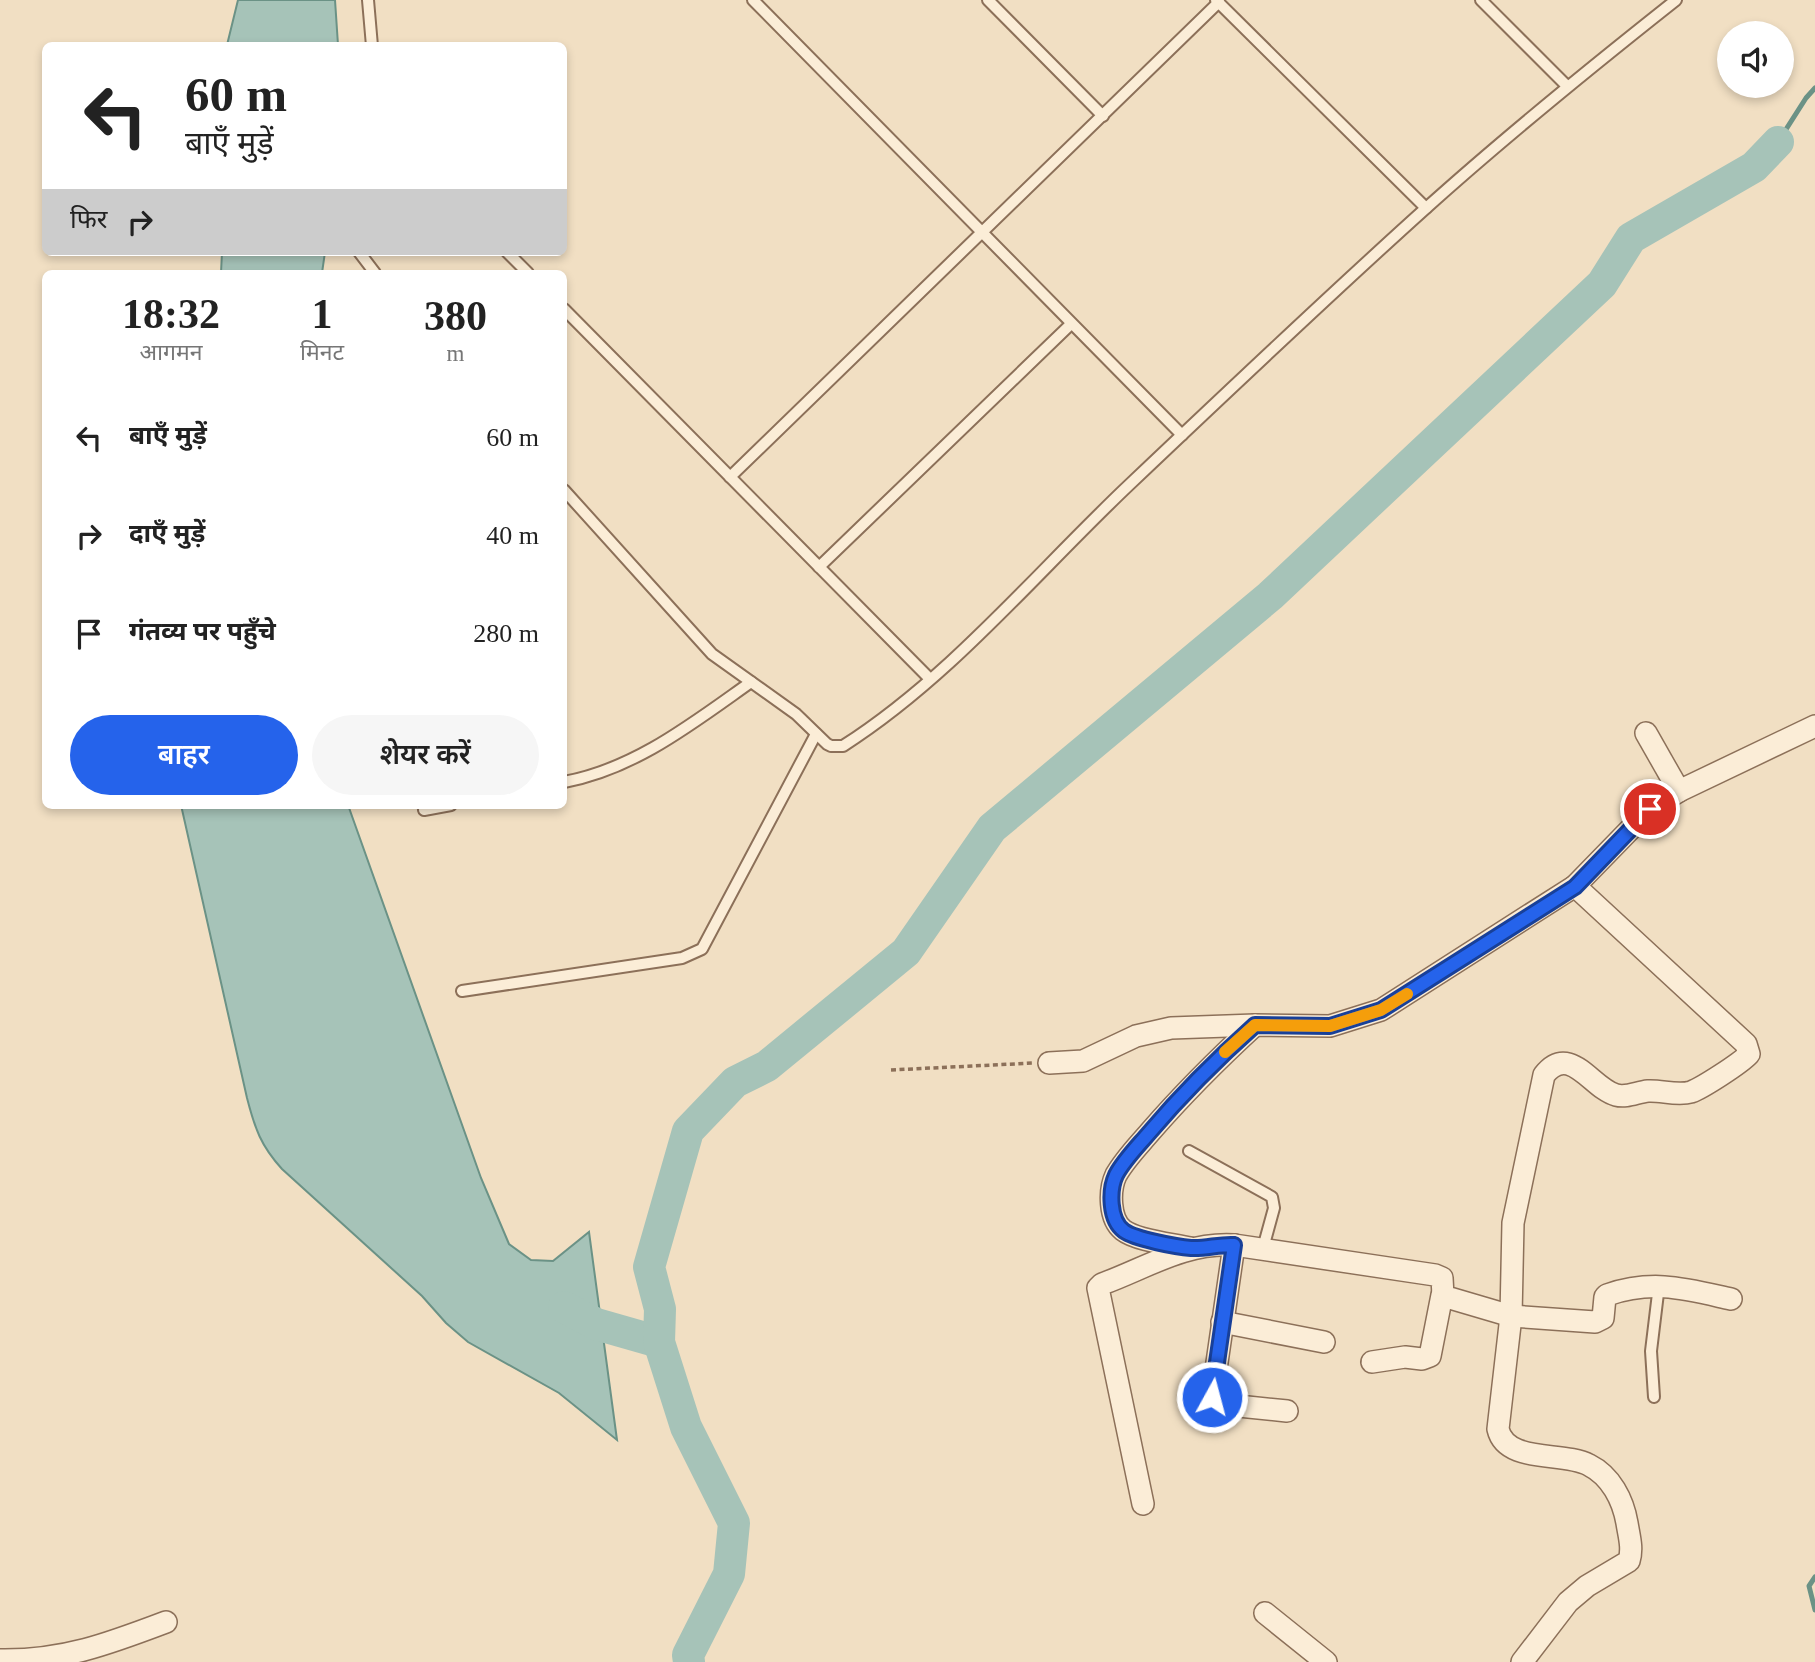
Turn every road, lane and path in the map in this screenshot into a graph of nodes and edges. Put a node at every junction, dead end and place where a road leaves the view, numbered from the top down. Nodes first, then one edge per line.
1 (368, 0) edge
2 (753, 0) edge
3 (988, 0) edge
4 (1481, 0) edge
5 (1676, 0) edge
6 (1217, 1) edge
7 (372, 42) edge
8 (1567, 86) junction
9 (1103, 116) junction
10 (1426, 208) junction
11 (983, 234) junction
12 (511, 256) edge
13 (525, 270) edge
14 (567, 312) edge
15 (1071, 324) junction
16 (1182, 435) junction
17 (730, 477) junction
18 (567, 493) edge
19 (819, 567) junction
20 (930, 679) junction
21 (751, 682) junction
22 (1815, 726) edge
23 (1646, 733) dead end
24 (816, 734) junction
25 (567, 781) edge
26 (1679, 791) junction
27 (429, 809) edge
28 (424, 810) dead end
29 (1575, 887) junction
30 (462, 991) dead end
31 (1255, 1025) junction
32 (1049, 1063) joint
33 (891, 1070) dead end
34 (1189, 1151) dead end
35 (1234, 1245) junction
36 (1192, 1248) junction
37 (1263, 1248) junction
38 (1659, 1285) junction
39 (1441, 1295) junction
40 (1731, 1299) dead end
41 (1511, 1316) junction
42 (1222, 1322) junction
43 (1324, 1342) dead end
44 (1372, 1362) dead end
45 (1654, 1397) dead end
46 (1287, 1410) dead end
47 (1143, 1504) dead end
48 (1265, 1613) dead end
49 (166, 1622) dead end
50 (0, 1660) edge
51 (1326, 1662) edge
52 (1522, 1662) edge

1 - 7 lane
2 - 11 lane
3 - 9 lane
4 - 8 lane
5 - 8 lane
6 - 9 lane
6 - 10 lane
8 - 10 lane
9 - 11 lane
10 - 16 lane
11 - 15 lane
11 - 17 lane
12 - 13 lane
14 - 17 lane
15 - 16 lane
15 - 19 lane
16 - 20 lane
17 - 19 lane
18 - 21 lane
19 - 20 lane
20 - 24 lane
21 - 24 lane
21 - 25 lane
22 - 26 street
23 - 26 street
24 - 30 lane
26 - 29 street
27 - 28 lane
29 - 31 street
29 - 41 street
31 - 32 street
31 - 36 street
32 - 33 path
34 - 37 lane
35 - 36 street
35 - 37 street
35 - 42 street
36 - 47 street
37 - 39 street
38 - 40 street
38 - 41 street
38 - 45 lane
39 - 41 street
39 - 44 street
41 - 52 street
42 - 43 street
42 - 46 street
48 - 51 street
49 - 50 street

